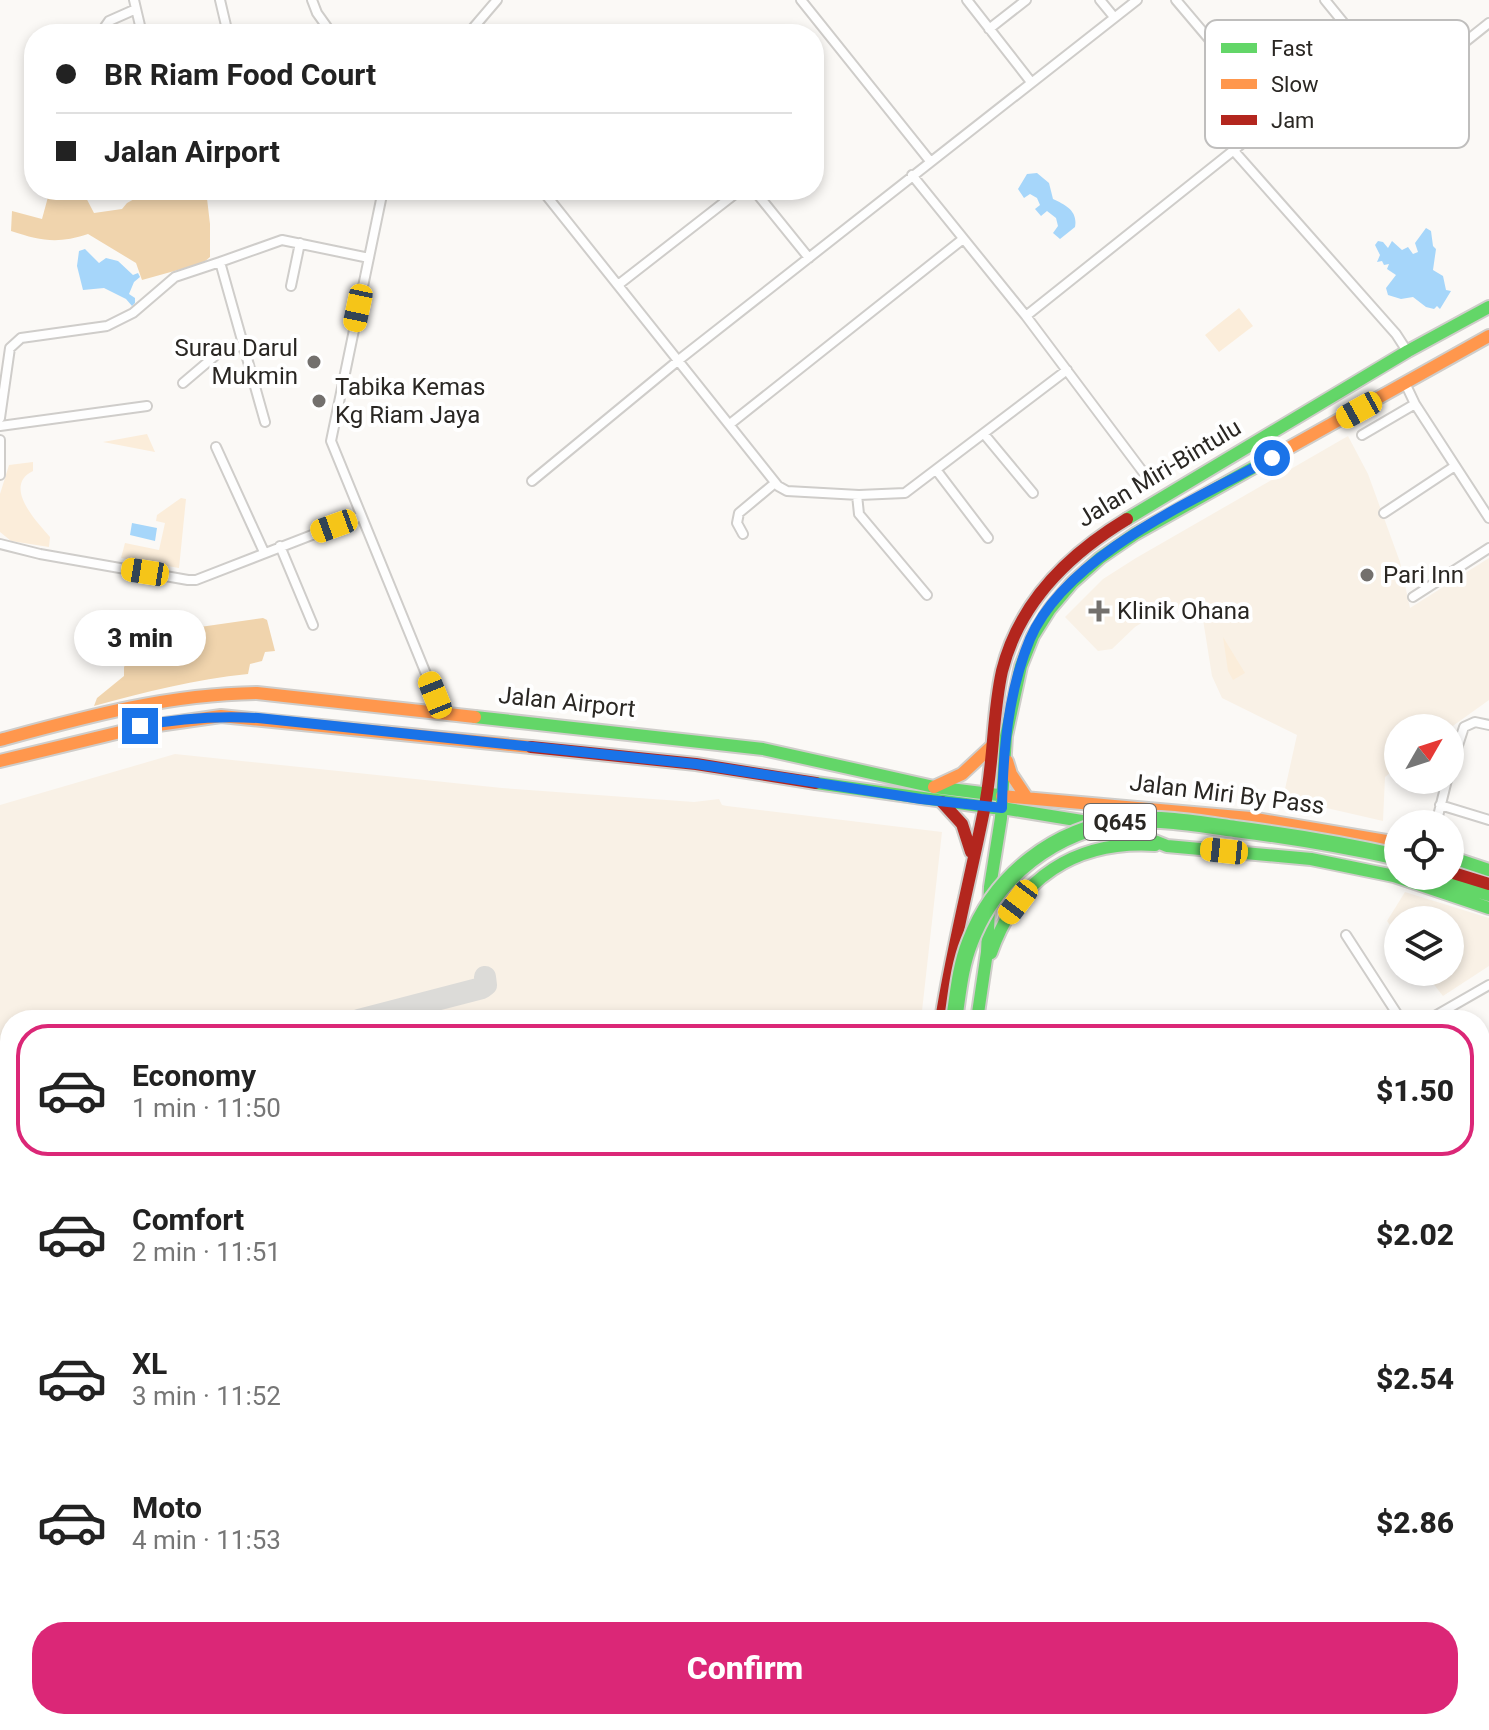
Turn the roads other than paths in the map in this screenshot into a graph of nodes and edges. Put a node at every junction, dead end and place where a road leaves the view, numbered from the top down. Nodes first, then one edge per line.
1 (220, 0) edge
2 (312, 0) edge
3 (497, 0) edge
4 (801, 0) edge
5 (967, 0) edge
6 (1026, 0) edge
7 (1100, 0) edge
8 (1137, 0) edge
9 (1176, 0) edge
10 (1325, 0) edge
11 (135, 4) edge
12 (1114, 17) junction
13 (1341, 20) edge
14 (1489, 23) edge
15 (107, 24) edge
16 (140, 24) edge
17 (226, 24) edge
18 (325, 24) edge
19 (477, 24) edge
20 (820, 24) edge
21 (824, 29) edge
22 (989, 29) junction
23 (1205, 34) edge
24 (1469, 39) edge
25 (1031, 82) junction
26 (1238, 148) edge
27 (1234, 151) junction
28 (930, 161) junction
29 (912, 175) junction
30 (381, 200) edge
31 (550, 200) edge
32 (727, 200) edge
33 (762, 200) edge
34 (963, 239) junction
35 (300, 243) junction
36 (369, 258) junction
37 (809, 258) junction
38 (220, 262) junction
39 (618, 285) junction
40 (291, 286) dead end
41 (1489, 307) edge
42 (1026, 316) junction
43 (1489, 336) edge
44 (242, 345) junction
45 (1408, 351) junction
46 (680, 359) junction
47 (1439, 366) junction
48 (1067, 370) junction
49 (183, 383) dead end
50 (1402, 387) junction
51 (1415, 404) junction
52 (147, 406) dead end
53 (0, 418) edge
54 (265, 422) dead end
55 (730, 424) junction
56 (0, 426) edge
57 (984, 434) junction
58 (1362, 435) dead end
59 (0, 440) edge
60 (216, 447) dead end
61 (1455, 466) junction
62 (937, 471) junction
63 (1143, 472) dead end
64 (0, 475) edge
65 (532, 481) dead end
66 (775, 483) junction
67 (1033, 493) dead end
68 (857, 495) junction
69 (1384, 513) dead end
70 (361, 516) junction
71 (1489, 518) edge
72 (743, 534) dead end
73 (988, 538) dead end
74 (0, 544) edge
75 (280, 546) junction
76 (1489, 548) edge
77 (264, 552) junction
78 (927, 595) dead end
79 (1413, 597) dead end
80 (313, 625) dead end
81 (442, 713) junction
82 (1489, 725) edge
83 (1464, 727) edge
84 (0, 740) edge
85 (467, 740) junction
86 (998, 749) junction
87 (0, 761) edge
88 (938, 794) junction
89 (1443, 794) edge
90 (1027, 798) junction
91 (994, 801) junction
92 (1440, 805) junction
93 (1439, 810) edge
94 (1489, 820) edge
95 (1384, 840) edge
96 (1167, 846) junction
97 (1384, 854) edge
98 (972, 861) junction
99 (1464, 862) edge
100 (1384, 864) edge
101 (1489, 870) edge
102 (1464, 876) edge
103 (1489, 884) edge
104 (1464, 888) edge
105 (1489, 895) edge
106 (1489, 908) edge
107 (1346, 935) dead end
108 (984, 981) junction
109 (1489, 985) edge
110 (943, 1010) edge
111 (956, 1010) edge
112 (967, 1010) edge
113 (979, 1010) edge
114 (1395, 1010) edge
115 (1445, 1010) edge

1 - 17 street
2 - 18 street
3 - 19 street
4 - 20 street
5 - 22 street
6 - 22 street
7 - 12 street
8 - 12 street
9 - 23 street
10 - 13 street
11 - 15 street
11 - 16 street
12 - 25 street
14 - 24 street
21 - 28 street
22 - 25 street
25 - 28 street
26 - 27 street
27 - 42 street
27 - 45 street
28 - 29 street
29 - 34 street
29 - 37 street
30 - 36 street
31 - 39 street
32 - 39 street
33 - 37 street
34 - 42 street
34 - 55 street
35 - 36 street
35 - 38 street
35 - 40 street
36 - 70 street
37 - 46 street
38 - 44 street
38 - 53 street
39 - 46 street
41 - 45 main road, Jalan Miri-Bintulu
42 - 48 street
43 - 47 main road, Jalan Miri-Bintulu
44 - 49 street
44 - 54 street
45 - 47 main road
45 - 50 main road
45 - 86 main road, Jalan Miri-Bintulu
46 - 55 street
46 - 65 street
47 - 50 main road, Jalan Miri-Bintulu
48 - 57 street
48 - 63 street
50 - 51 street
50 - 86 main road, Jalan Miri-Bintulu
51 - 58 street
51 - 61 street
52 - 56 street
55 - 66 street
57 - 62 street
57 - 67 street
59 - 64 street
60 - 77 street
61 - 69 street
61 - 71 street
62 - 68 street
62 - 73 street
66 - 68 street
66 - 72 street
68 - 78 street
70 - 75 street
70 - 81 street
74 - 77 street
75 - 77 street
75 - 80 street
76 - 79 street
81 - 84 main road, Jalan Airport
81 - 85 main road
81 - 88 main road, Jalan Airport
82 - 83 street
85 - 87 main road, Jalan Airport
85 - 88 main road, Jalan Airport
86 - 88 main road
86 - 90 main road
86 - 91 main road, Jalan Miri-Bintulu
88 - 91 main road, Jalan Airport
88 - 98 main road
89 - 92 street
90 - 91 main road, Jalan Miri By Pass / Q645
90 - 95 main road, Jalan Miri By Pass / Q645
91 - 96 main road, Jalan Miri By Pass / Q645
91 - 98 main road, Jalan Miri-Bintulu
91 - 108 main road, Jalan Miri-Bintulu
92 - 93 street
92 - 94 street
96 - 106 main road, Jalan Miri By Pass / Q645
96 - 108 main road
97 - 111 main road, Q645, bridge
98 - 110 main road, Jalan Miri-Bintulu
99 - 101 main road
100 - 112 main road, Q645
102 - 103 main road
104 - 105 main road
107 - 114 street
108 - 113 main road, Jalan Miri-Bintulu
109 - 115 street

